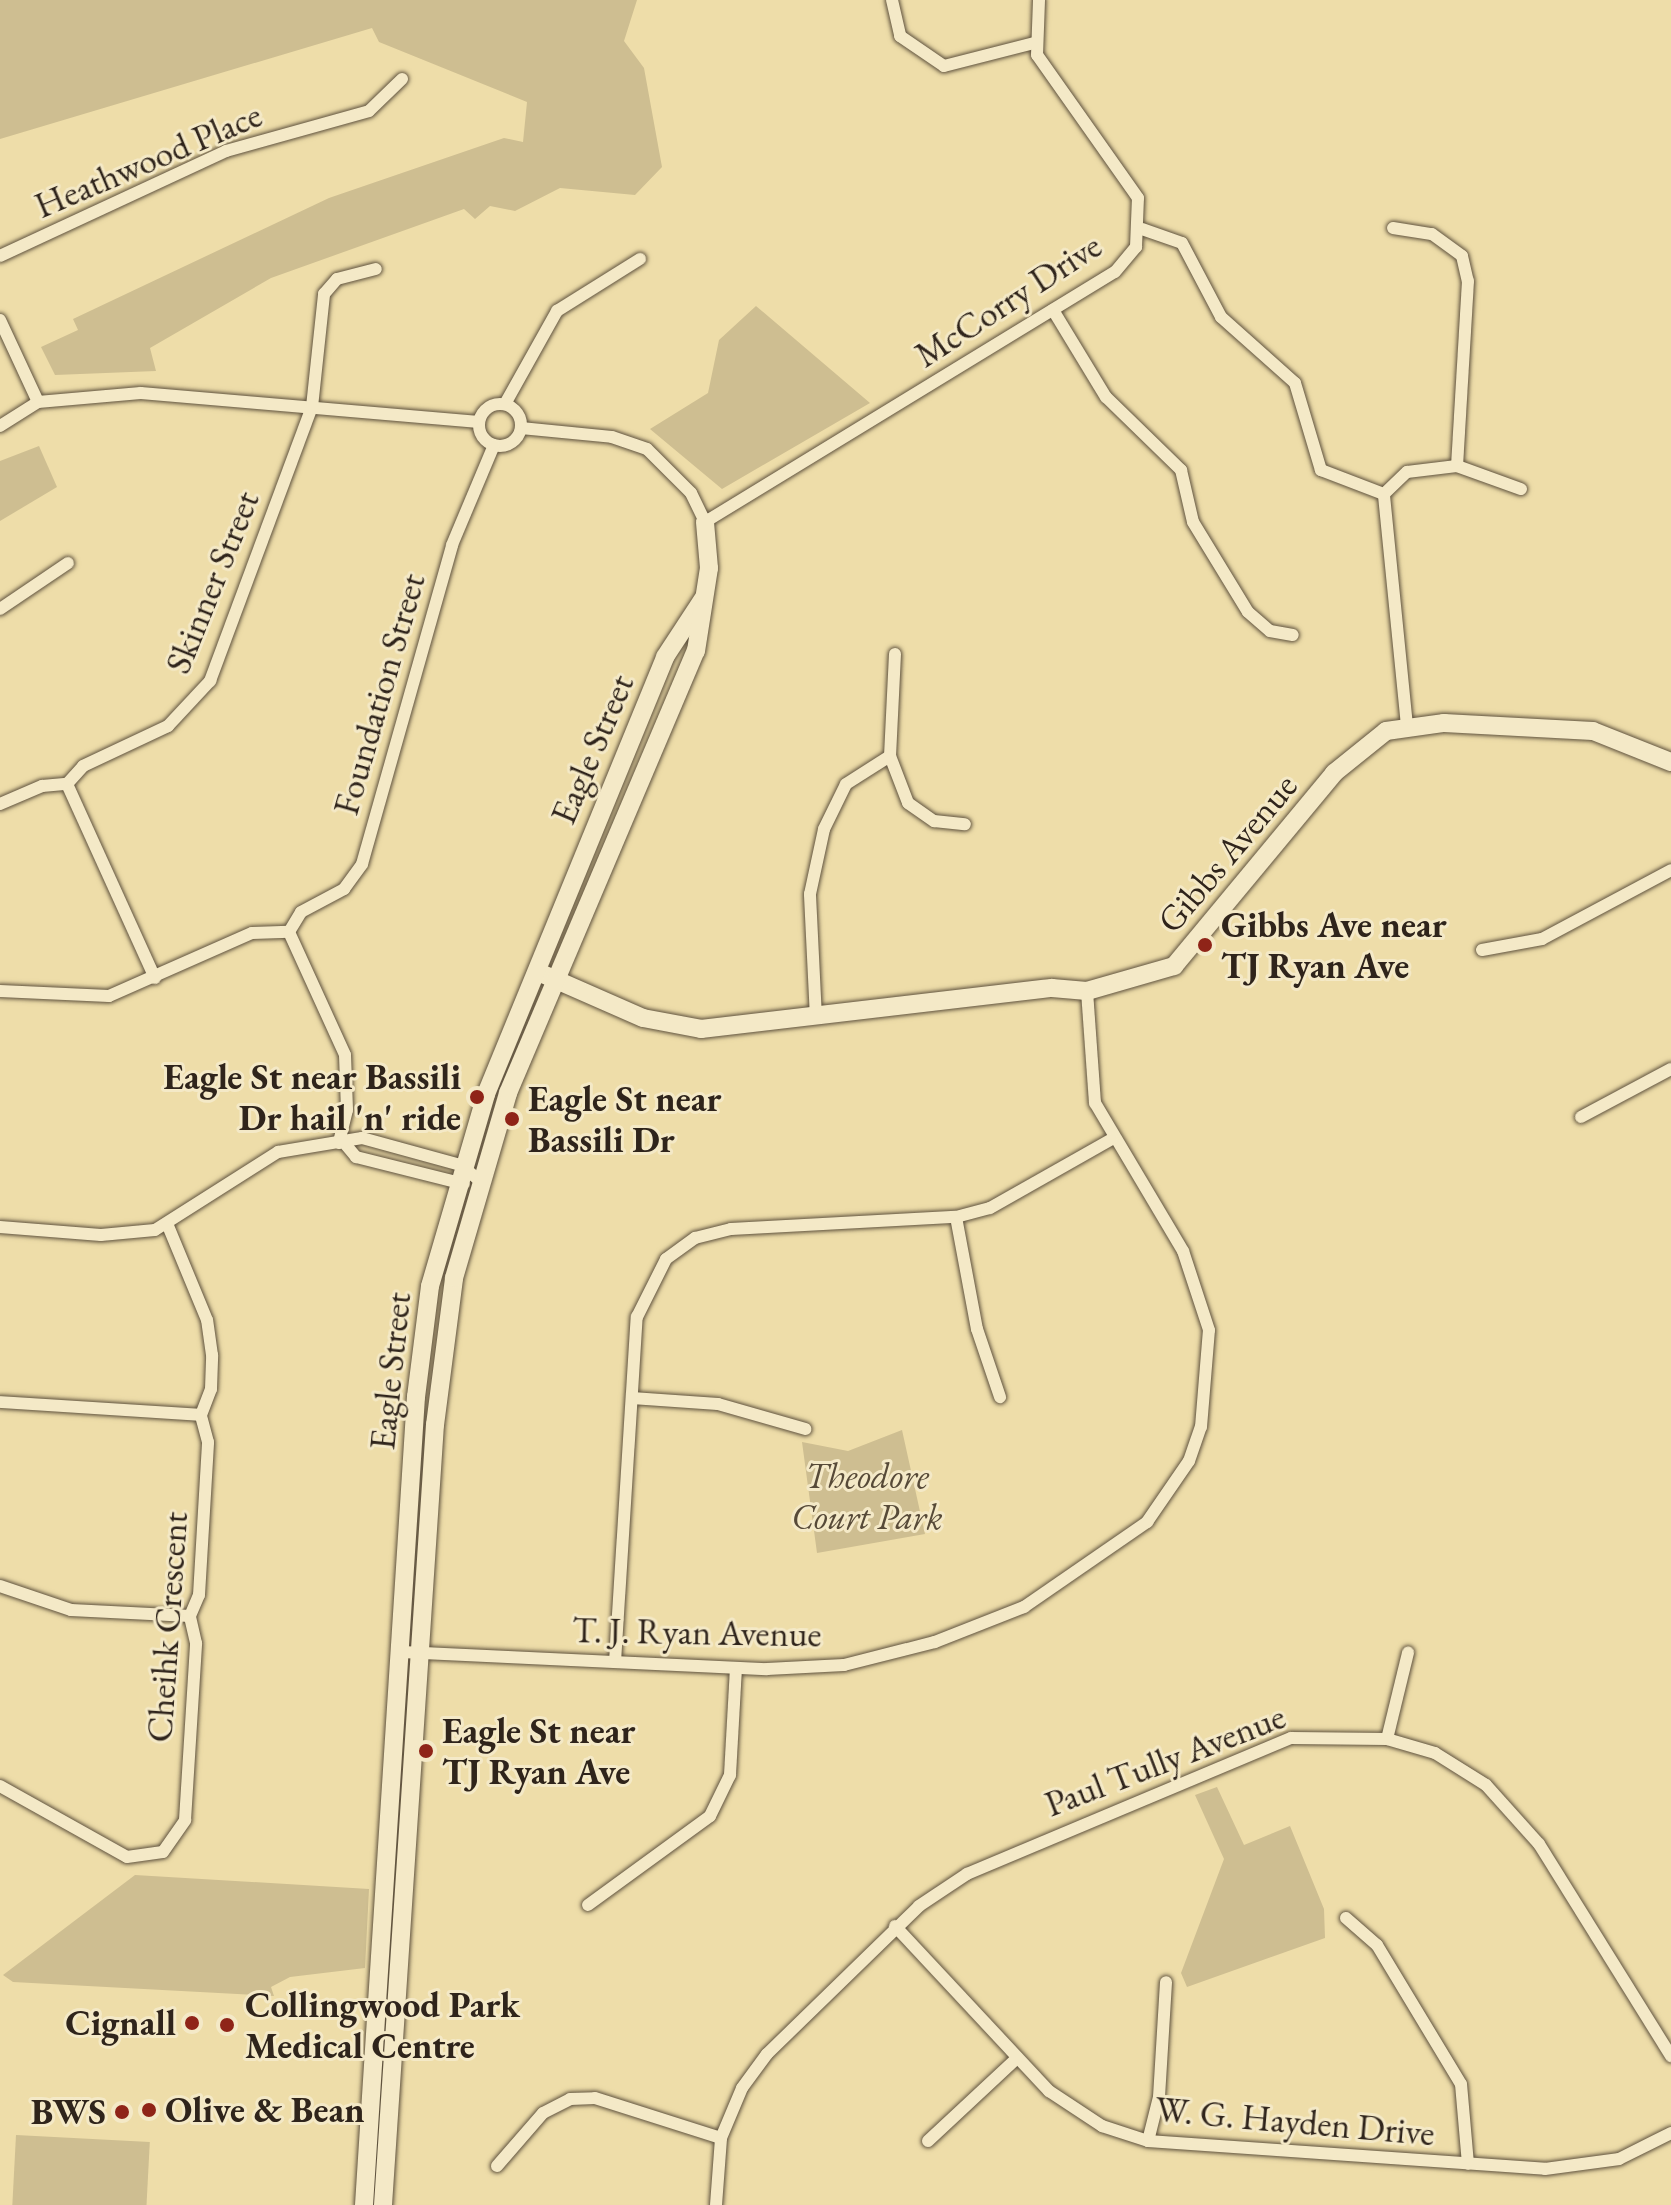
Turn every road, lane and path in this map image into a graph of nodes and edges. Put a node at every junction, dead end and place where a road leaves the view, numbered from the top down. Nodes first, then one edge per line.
1 (892, 0) edge
2 (1039, 0) edge
3 (1034, 43) junction
4 (402, 79) dead end
5 (1393, 228) dead end
6 (1142, 229) junction
7 (0, 256) edge
8 (640, 259) dead end
9 (376, 269) dead end
10 (1053, 310) junction
11 (0, 320) edge
12 (38, 402) junction
13 (505, 404) junction
14 (312, 407) junction
15 (479, 422) junction
16 (0, 426) edge
17 (521, 428) junction
18 (494, 445) junction
19 (1457, 466) junction
20 (1521, 489) dead end
21 (1384, 494) junction
22 (705, 522) junction
23 (68, 563) dead end
24 (705, 597) junction
25 (0, 609) edge
26 (1293, 635) dead end
27 (895, 654) dead end
28 (1407, 726) junction
29 (890, 756) junction
30 (1671, 762) edge
31 (67, 784) junction
32 (0, 804) edge
33 (965, 824) dead end
34 (1671, 870) edge
35 (289, 932) junction
36 (1482, 950) dead end
37 (535, 971) junction
38 (155, 978) junction
39 (556, 980) junction
40 (0, 991) edge
41 (1087, 991) junction
42 (816, 1018) junction
43 (1671, 1069) edge
44 (1581, 1117) dead end
45 (1112, 1139) junction
46 (342, 1144) junction
47 (461, 1165) junction
48 (479, 1180) junction
49 (455, 1186) junction
50 (956, 1217) junction
51 (168, 1226) junction
52 (0, 1227) edge
53 (1000, 1397) dead end
54 (632, 1398) junction
55 (0, 1402) edge
56 (201, 1415) junction
57 (805, 1429) dead end
58 (0, 1586) edge
59 (190, 1616) junction
60 (402, 1652) junction
61 (421, 1653) junction
62 (1408, 1653) dead end
63 (615, 1662) junction
64 (736, 1668) junction
65 (1387, 1739) junction
66 (0, 1786) edge
67 (588, 1905) dead end
68 (1346, 1918) dead end
69 (895, 1926) junction
70 (1166, 1982) dead end
71 (1671, 2056) edge
72 (1017, 2058) junction
73 (1671, 2133) edge
74 (721, 2138) junction
75 (928, 2141) dead end
76 (1148, 2141) junction
77 (1468, 2164) junction
78 (497, 2166) dead end
79 (364, 2205) edge
80 (383, 2205) edge
81 (716, 2205) edge

1 - 3 street
2 - 3 street
3 - 6 street, McCorry Drive
4 - 7 street, Heathwood Place
5 - 19 street
6 - 10 street, McCorry Drive
6 - 21 street
8 - 13 street
9 - 14 street, Skinner Street
10 - 22 street, McCorry Drive
10 - 26 street
11 - 12 street
12 - 14 street
12 - 16 street
13 - 15 street
13 - 17 street
14 - 15 street
14 - 31 street, Skinner Street
15 - 18 street
17 - 18 street
17 - 22 street, Eagle Street
18 - 35 street, Foundation Street
19 - 20 street
19 - 21 street
21 - 28 street
22 - 24 street, Eagle Street
23 - 25 street
24 - 37 street, Eagle Street
24 - 39 street, Eagle Street
27 - 29 street
28 - 30 street, Gibbs Avenue
28 - 41 street, Gibbs Avenue
29 - 33 street
29 - 42 street
31 - 32 street, Skinner Street
31 - 38 street
34 - 36 street
35 - 38 street
35 - 46 street
37 - 39 street, Gibbs Avenue
37 - 47 street, Eagle Street
38 - 40 street
39 - 42 street, Gibbs Avenue
39 - 48 street, Eagle Street
41 - 42 street, Gibbs Avenue
41 - 45 street, T. J. Ryan Avenue
43 - 44 street
45 - 50 street
45 - 64 street, T. J. Ryan Avenue
46 - 47 street
46 - 49 street
46 - 51 street
47 - 48 street
47 - 49 street, Eagle Street
48 - 49 street
48 - 61 street, Eagle Street
49 - 60 street, Eagle Street
50 - 53 street
50 - 54 street
51 - 52 street
51 - 56 street, Cheihk Crescent
54 - 57 street
54 - 63 street
55 - 56 street
56 - 59 street, Cheihk Crescent
58 - 59 street
59 - 66 street, Cheihk Crescent
60 - 61 street, T. J. Ryan Avenue
60 - 79 street, Eagle Street
61 - 63 street, T. J. Ryan Avenue
61 - 80 street, Eagle Street
62 - 65 street
63 - 64 street, T. J. Ryan Avenue
64 - 67 street
65 - 69 street, Paul Tully Avenue
65 - 71 street, Paul Tully Avenue
68 - 77 street
69 - 72 street, W. G. Hayden Drive
69 - 74 street, Paul Tully Avenue
70 - 76 street
72 - 75 street
72 - 76 street, W. G. Hayden Drive
73 - 77 street, W. G. Hayden Drive
74 - 78 street
74 - 81 street, Paul Tully Avenue
76 - 77 street, W. G. Hayden Drive

